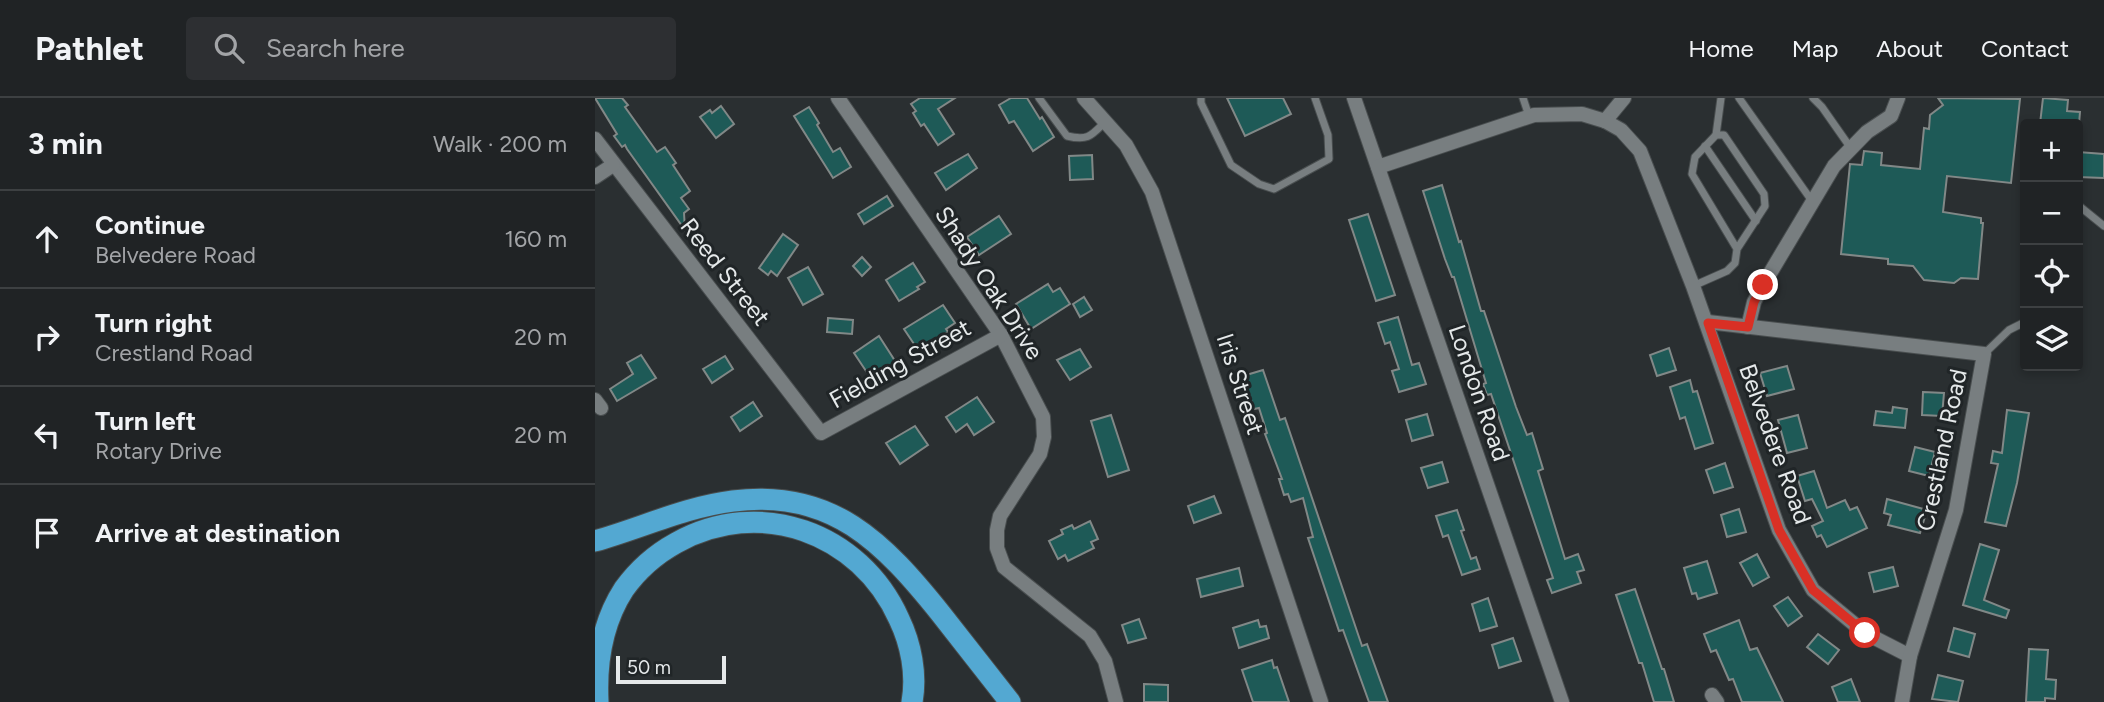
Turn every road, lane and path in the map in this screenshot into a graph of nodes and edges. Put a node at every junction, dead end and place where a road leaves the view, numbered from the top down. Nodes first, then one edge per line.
1 (838, 98) edge
2 (1039, 98) edge
3 (1084, 98) edge
4 (1201, 98) edge
5 (1315, 98) edge
6 (1354, 98) edge
7 (1523, 98) edge
8 (1624, 98) edge
9 (1721, 98) edge
10 (1739, 98) edge
11 (1813, 98) edge
12 (1898, 98) edge
13 (1823, 102) edge
14 (1529, 116) junction
15 (1105, 121) junction
16 (1605, 121) junction
17 (1716, 135) junction
18 (595, 139) edge
19 (1705, 145) junction
20 (1850, 147) junction
21 (613, 165) junction
22 (1378, 167) junction
23 (595, 177) edge
24 (1812, 202) junction
25 (2083, 209) edge
26 (1756, 221) junction
27 (2104, 226) edge
28 (1737, 249) junction
29 (1693, 286) junction
30 (1708, 323) junction
31 (2020, 324) edge
32 (1748, 327) junction
33 (1001, 335) junction
34 (1985, 354) junction
35 (821, 433) joint
36 (595, 541) edge
37 (1910, 656) junction
38 (598, 702) edge
39 (912, 702) edge
40 (1010, 702) edge
41 (1117, 702) edge
42 (1321, 702) edge
43 (1562, 702) edge
44 (1902, 702) edge

1 - 33 street, Shady Oak Drive
2 - 15 lane
3 - 15 street, Iris Street
4 - 5 lane
6 - 22 street, London Road
7 - 14 lane
8 - 16 street
9 - 17 lane
10 - 24 lane
11 - 13 lane
12 - 20 street
13 - 20 lane
14 - 16 street, Belvedere Road
14 - 22 street, Belvedere Road
15 - 42 street, Iris Street
16 - 29 street, Belvedere Road
17 - 19 lane
17 - 26 lane
18 - 21 street, Reed Street
19 - 26 lane
19 - 28 lane
20 - 24 street
21 - 23 street
21 - 35 street, Reed Street
22 - 43 street, London Road
24 - 32 street
25 - 27 lane
26 - 28 lane
28 - 29 lane
29 - 30 street, Belvedere Road
30 - 32 street, Crestland Road
30 - 37 street, Belvedere Road
31 - 34 lane
32 - 34 street, Crestland Road
33 - 35 street, Fielding Street
33 - 41 street, Shady Oak Drive
34 - 37 street, Crestland Road
36 - 40 highway
37 - 44 street, Crestland Road
38 - 39 highway

